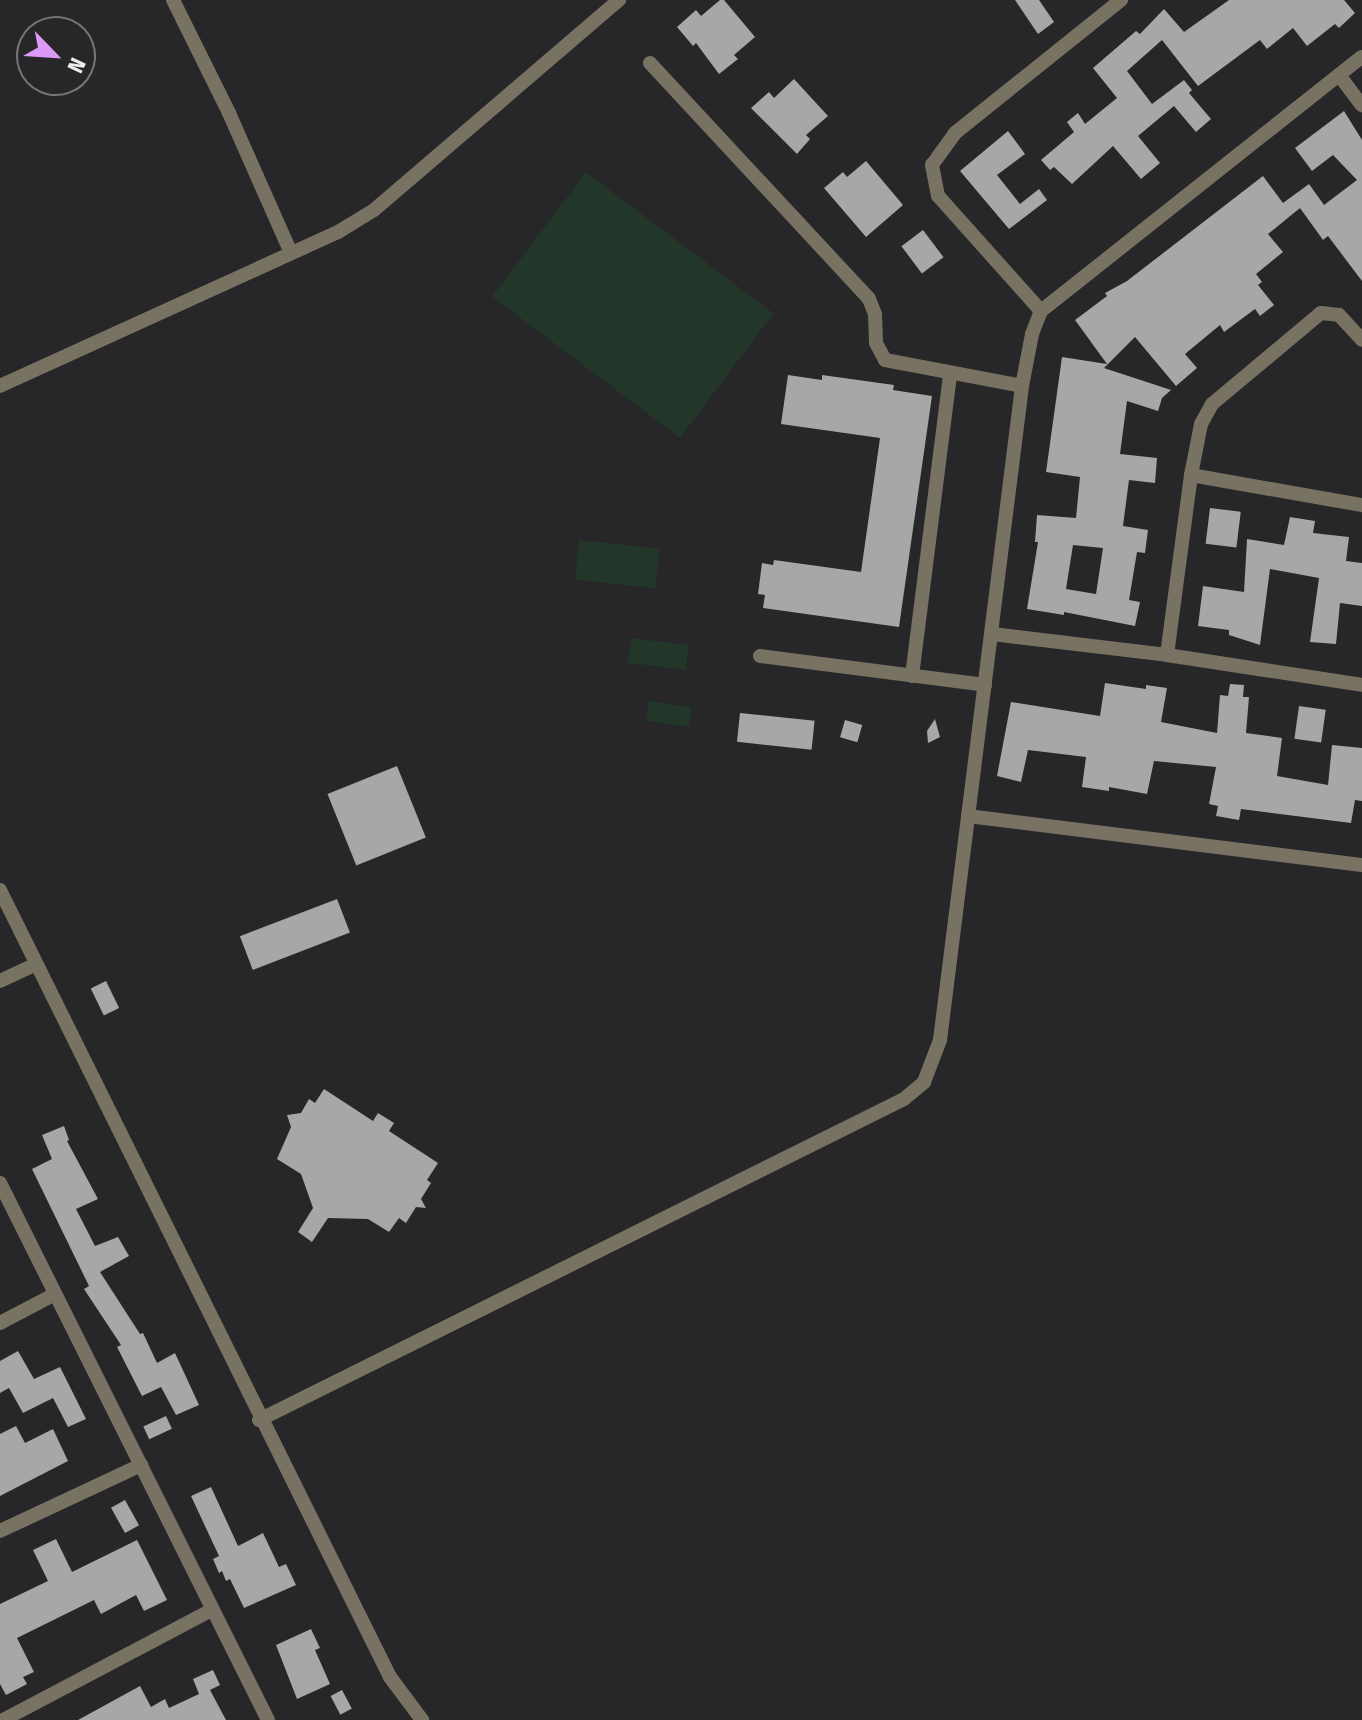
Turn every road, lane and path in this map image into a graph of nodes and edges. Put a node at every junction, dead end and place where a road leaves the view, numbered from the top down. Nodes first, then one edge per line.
1 (173, 0) edge
2 (619, 0) edge
3 (1121, 0) edge
4 (1362, 57) edge
5 (650, 63) dead end
6 (1339, 75) junction
7 (1362, 105) edge
8 (291, 253) junction
9 (1041, 311) junction
10 (1362, 340) edge
11 (950, 374) junction
12 (0, 386) edge
13 (1022, 386) junction
14 (1191, 475) junction
15 (1362, 505) edge
16 (992, 634) junction
17 (1167, 655) junction
18 (760, 656) dead end
19 (912, 676) junction
20 (985, 685) junction
21 (1362, 685) edge
22 (968, 816) junction
23 (1362, 865) edge
24 (0, 890) edge
25 (35, 965) junction
26 (0, 981) edge
27 (0, 1183) edge
28 (55, 1294) junction
29 (0, 1323) edge
30 (259, 1420) junction
31 (141, 1465) junction
32 (0, 1531) edge
33 (210, 1611) junction
34 (3, 1720) edge
35 (268, 1720) edge
36 (422, 1720) edge

1 - 8 street
2 - 8 street
3 - 9 street
4 - 6 street
5 - 11 street
6 - 7 street
6 - 9 street
8 - 12 street
9 - 13 street
10 - 14 street
11 - 13 street
11 - 19 street
13 - 16 street
14 - 15 street
14 - 17 street
16 - 17 street
16 - 20 street
17 - 21 street
18 - 19 street
19 - 20 street
20 - 22 street
22 - 23 street
22 - 30 street
24 - 25 street
25 - 26 street
25 - 30 street
27 - 28 street
28 - 29 street
28 - 31 street
30 - 36 street
31 - 32 street
31 - 33 street
33 - 34 street
33 - 35 street

